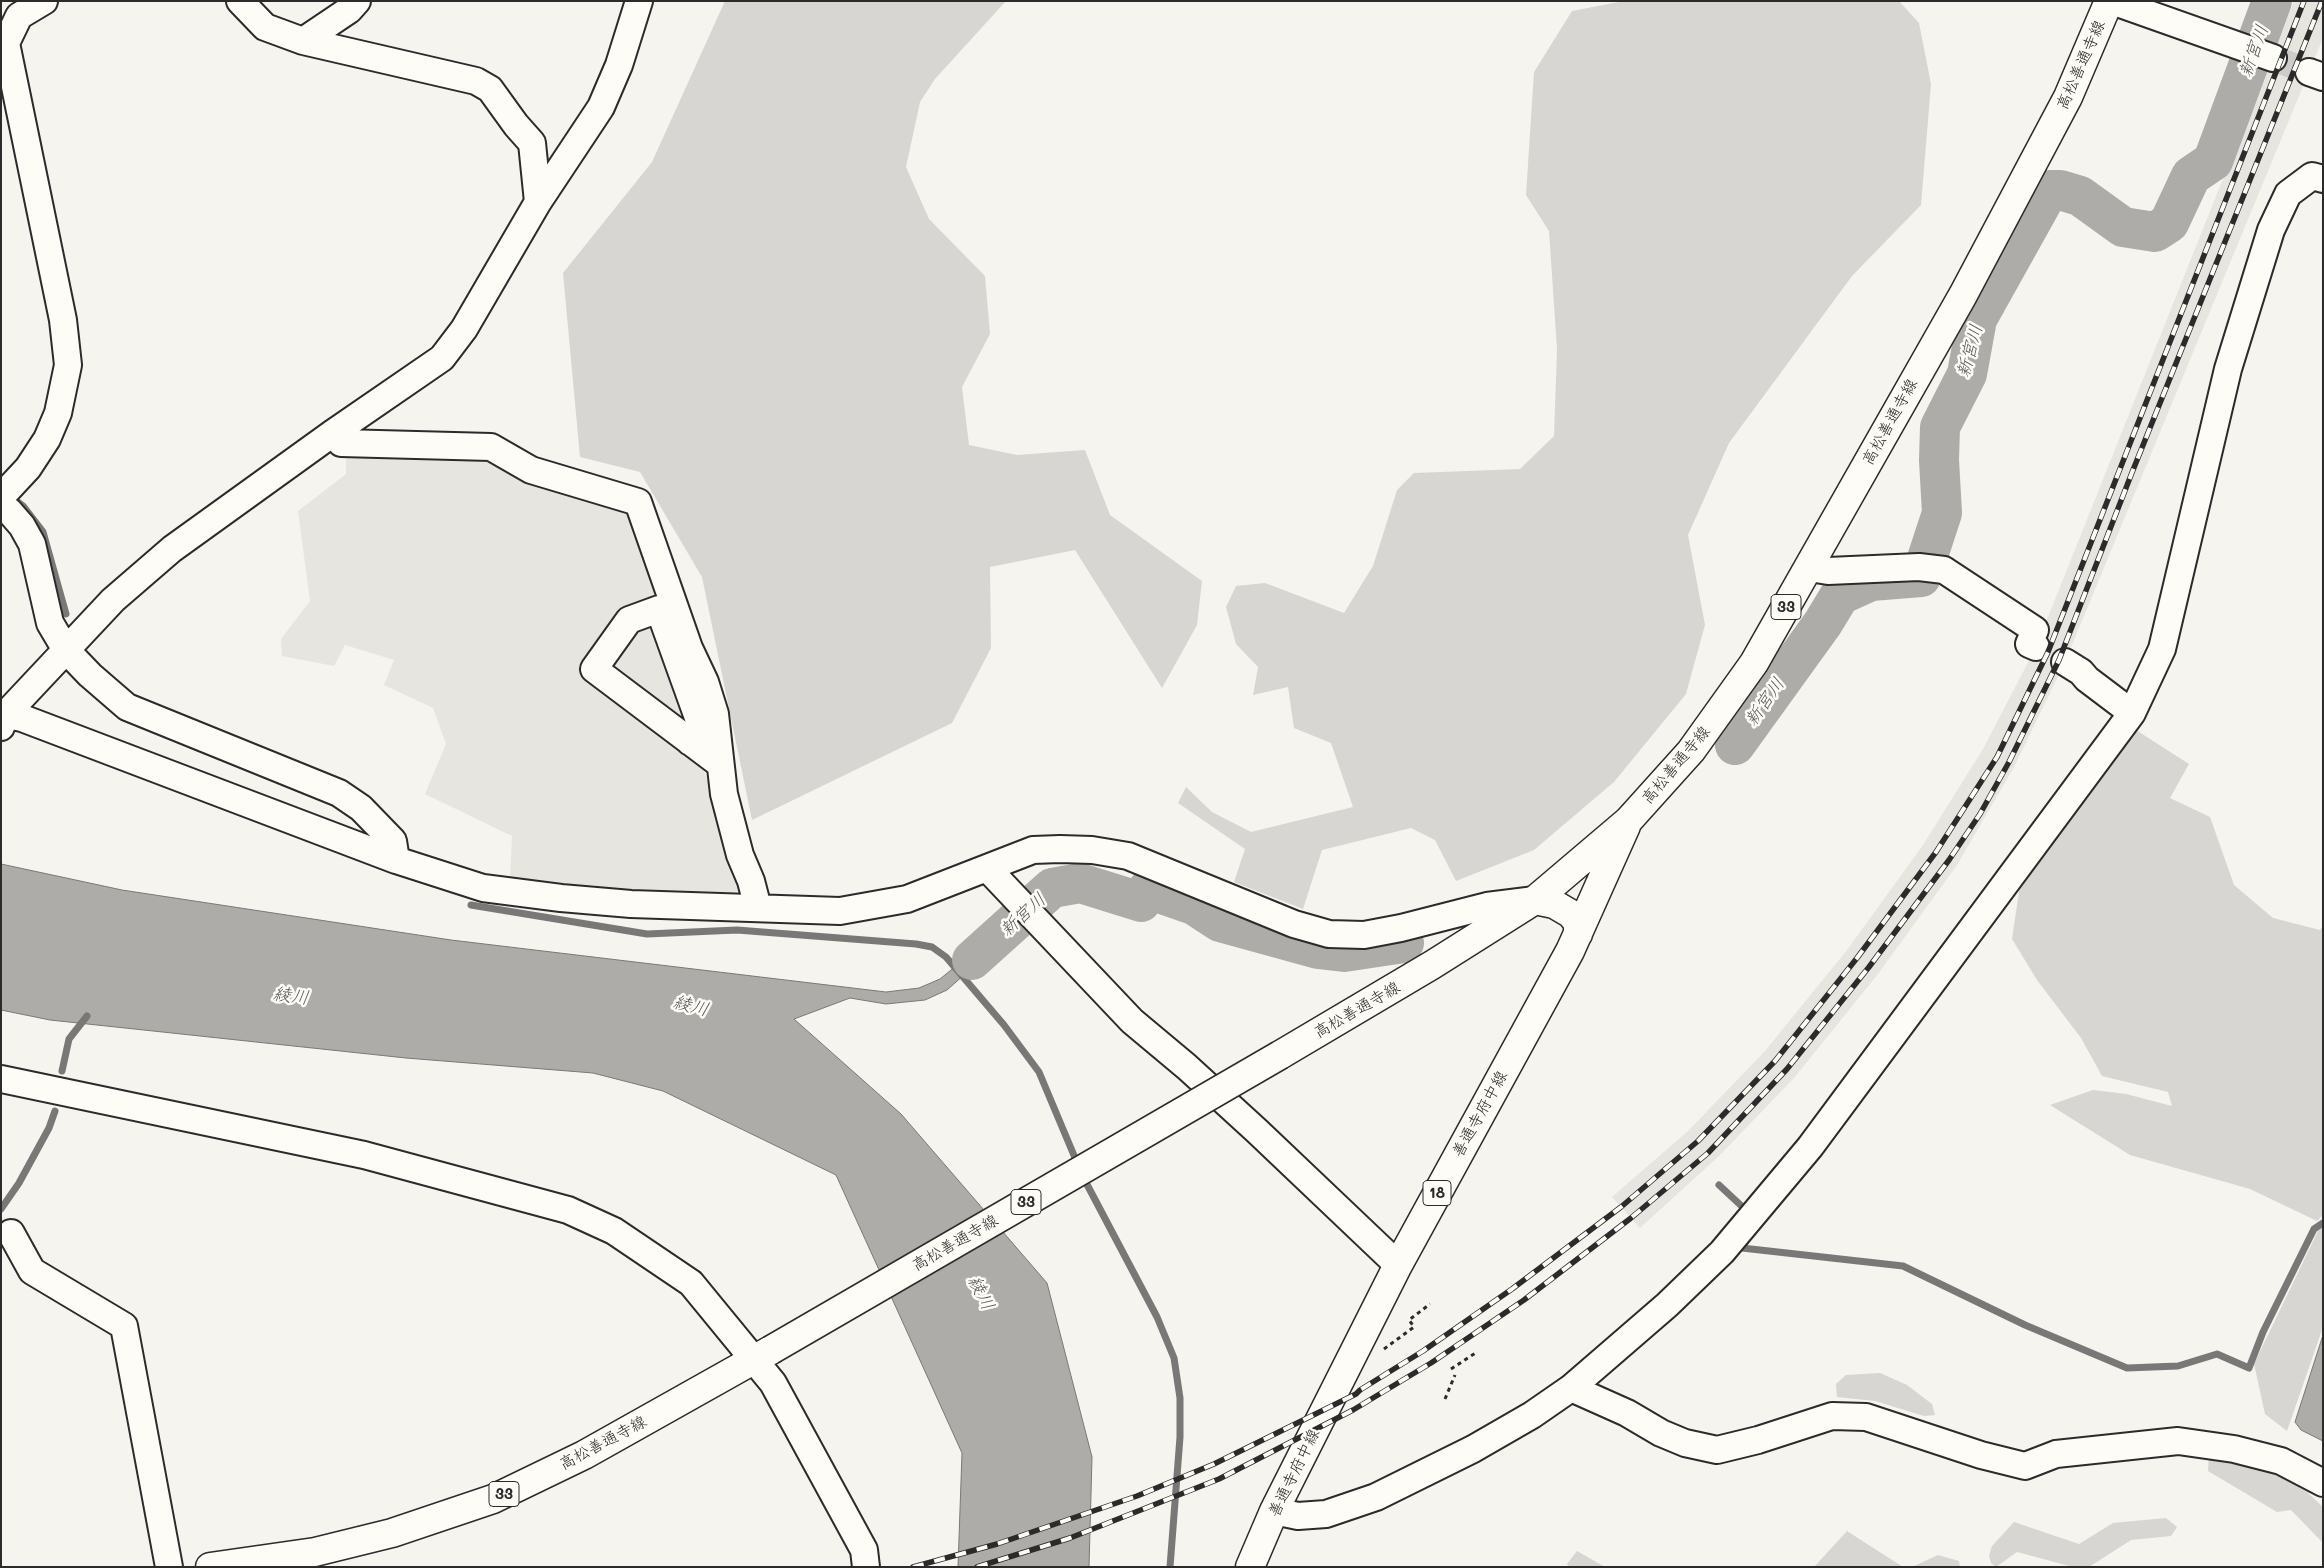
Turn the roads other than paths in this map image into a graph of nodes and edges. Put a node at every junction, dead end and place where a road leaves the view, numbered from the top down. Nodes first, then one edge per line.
1 (44, 1) edge
2 (240, 1) edge
3 (357, 1) edge
4 (639, 1) edge
5 (2111, 1) edge
6 (303, 41) junction
7 (2259, 53) tunnel mouth
8 (2323, 179) edge
9 (538, 202) junction
10 (333, 433) junction
11 (3, 497) edge
12 (1809, 568) junction
13 (2036, 647) dead end
14 (66, 650) junction
15 (2065, 662) dead end
16 (2132, 713) junction
17 (2, 718) edge
18 (690, 742) junction
19 (720, 764) junction
20 (1628, 821) junction
21 (396, 860) junction
22 (987, 868) junction
23 (1535, 900) junction
24 (758, 908) junction
25 (1578, 934) junction
26 (1, 1079) edge
27 (10, 1233) dead end
28 (1398, 1265) junction
29 (762, 1355) junction
30 (1570, 1388) junction
31 (2323, 1483) edge
32 (1274, 1511) junction
33 (169, 1567) edge
34 (210, 1567) edge
35 (866, 1567) edge
36 (1250, 1567) edge

1 - 11 street
2 - 6 street
3 - 6 street
4 - 9 street
5 - 7 street
5 - 12 main road, 高松善通寺線 / 33
6 - 9 street
8 - 16 street
9 - 10 street
10 - 14 street
10 - 19 street
11 - 14 street
12 - 13 street
12 - 20 main road, 高松善通寺線 / 33
14 - 17 street
14 - 21 street
15 - 16 street
16 - 30 street
17 - 21 street
18 - 18 street
18 - 19 street
19 - 24 street
20 - 23 main road, 高松善通寺線 / 33
20 - 25 main road, 善通寺府中線 / 18
21 - 24 street
22 - 23 street
22 - 24 street
22 - 28 street
23 - 25 main road
23 - 29 main road, 高松善通寺線 / 33, bridge
25 - 28 main road, 善通寺府中線 / 18
26 - 29 street
27 - 33 street
28 - 32 main road, 善通寺府中線 / 18
29 - 34 main road, 高松善通寺線 / 33
29 - 35 street
30 - 31 street
30 - 32 street
32 - 36 main road, 善通寺府中線 / 18

